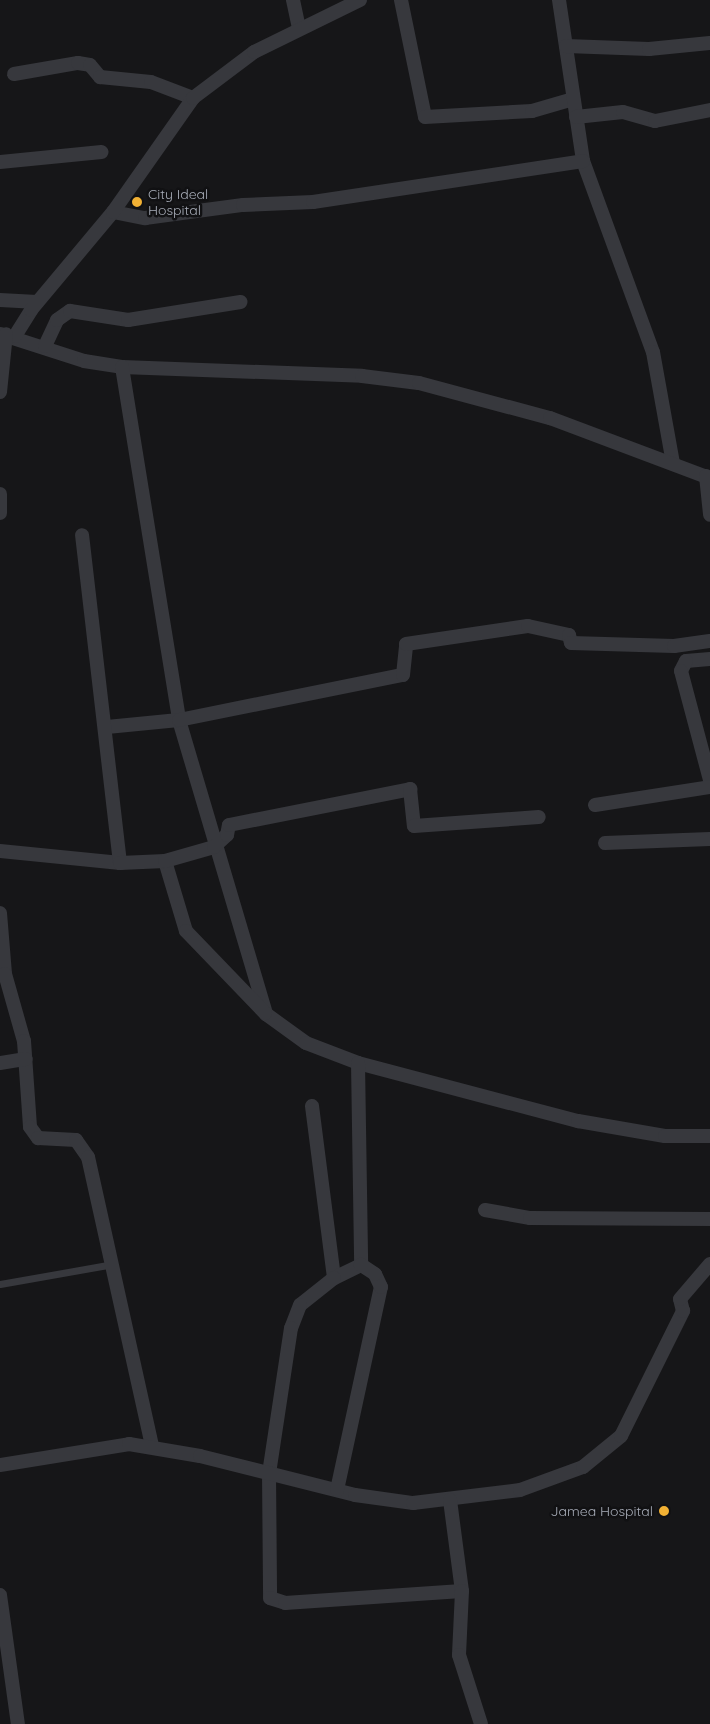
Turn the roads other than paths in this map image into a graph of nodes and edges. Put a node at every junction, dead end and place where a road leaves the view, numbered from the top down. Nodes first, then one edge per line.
1 (293, 0) edge
2 (360, 0) edge
3 (401, 0) edge
4 (559, 0) edge
5 (298, 28) junction
6 (710, 43) edge
7 (566, 46) junction
8 (14, 74) dead end
9 (193, 98) junction
10 (573, 99) junction
11 (710, 110) edge
12 (576, 117) junction
13 (102, 152) dead end
14 (583, 161) junction
15 (0, 162) edge
16 (114, 212) junction
17 (0, 300) edge
18 (37, 302) junction
19 (242, 302) dead end
20 (7, 335) edge
21 (45, 346) junction
22 (122, 367) junction
23 (0, 392) edge
24 (673, 463) junction
25 (708, 477) edge
26 (0, 494) edge
27 (0, 513) edge
28 (710, 515) edge
29 (82, 534) dead end
30 (710, 641) edge
31 (710, 659) edge
32 (179, 720) junction
33 (107, 727) junction
34 (710, 780) edge
35 (710, 786) edge
36 (595, 806) dead end
37 (539, 817) dead end
38 (710, 839) edge
39 (605, 843) dead end
40 (214, 847) junction
41 (0, 851) edge
42 (165, 861) junction
43 (120, 863) junction
44 (0, 913) edge
45 (266, 1014) junction
46 (26, 1059) junction
47 (0, 1063) edge
48 (358, 1063) junction
49 (312, 1106) dead end
50 (710, 1136) edge
51 (485, 1210) dead end
52 (710, 1219) edge
53 (114, 1264) junction
54 (710, 1264) edge
55 (361, 1265) junction
56 (334, 1278) junction
57 (0, 1284) edge
58 (152, 1446) junction
59 (0, 1465) edge
60 (269, 1473) junction
61 (337, 1490) junction
62 (450, 1500) junction
63 (462, 1591) junction
64 (0, 1595) edge
65 (18, 1724) edge
66 (481, 1724) edge

1 - 5 street
2 - 5 street
3 - 10 street
4 - 7 street
5 - 9 street
6 - 7 street
7 - 10 street
8 - 9 street
9 - 16 street
10 - 12 street
11 - 12 street
12 - 14 street
13 - 15 street
14 - 16 street
14 - 24 street
16 - 18 street
17 - 18 street
18 - 20 street
19 - 21 street
20 - 21 street
20 - 23 street
21 - 22 street
22 - 24 street
22 - 32 street
24 - 25 street
25 - 28 street
26 - 27 street
29 - 33 street
30 - 32 street
31 - 34 street
32 - 33 street
32 - 40 street
33 - 43 street
35 - 36 street
37 - 40 street
38 - 39 street
40 - 42 street
40 - 45 street
41 - 43 street
42 - 43 street
42 - 45 street
44 - 46 street
45 - 48 street
46 - 47 street
46 - 53 street
48 - 50 street
48 - 55 street
49 - 56 street
51 - 52 street
53 - 57 lane
53 - 58 street
54 - 62 street
55 - 56 street
55 - 61 street
56 - 60 street
58 - 59 street
58 - 60 street
60 - 61 street
60 - 63 street
61 - 62 street
62 - 63 street
63 - 66 street
64 - 65 street

